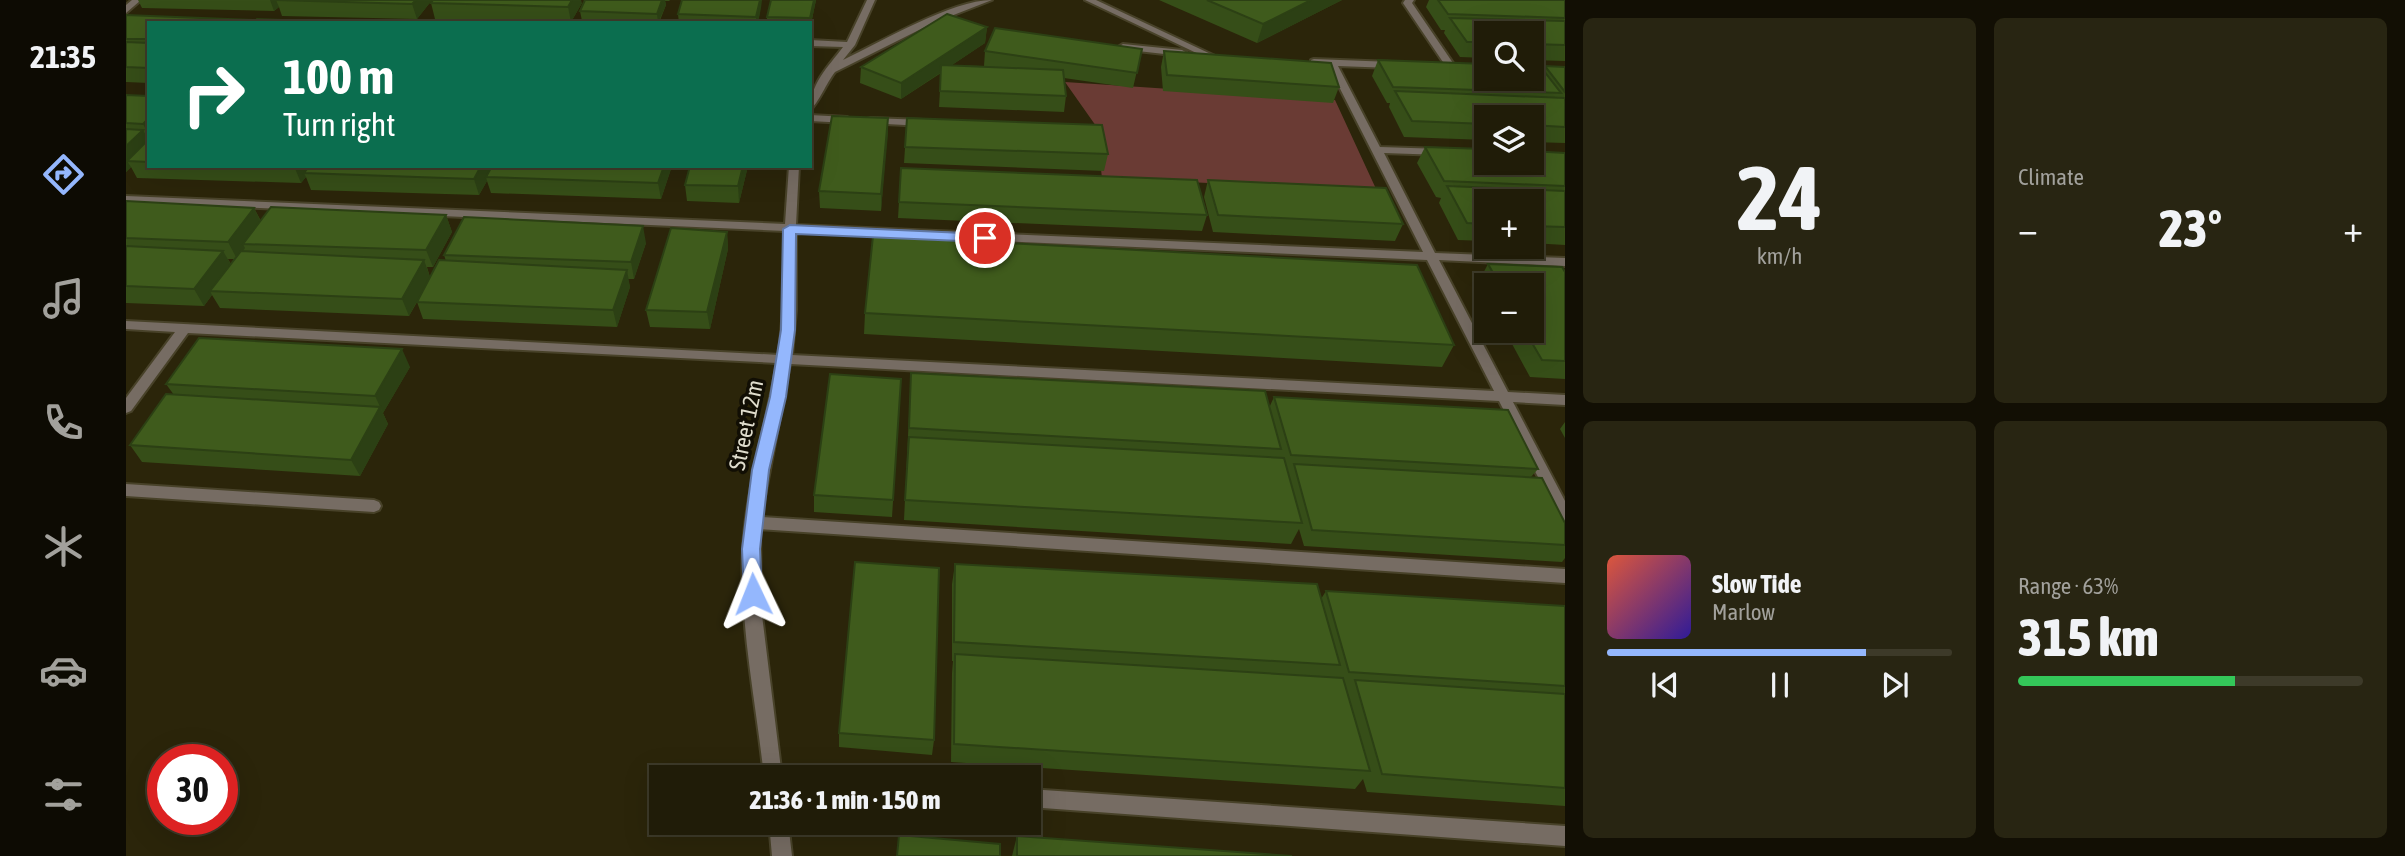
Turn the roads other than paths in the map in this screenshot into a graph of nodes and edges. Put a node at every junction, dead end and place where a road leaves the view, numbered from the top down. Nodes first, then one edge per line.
1 (138, 0) edge
2 (871, 0) edge
3 (989, 0) edge
4 (1089, 0) edge
5 (1410, 0) edge
6 (126, 10) edge
7 (947, 15) junction
8 (969, 22) edge
9 (812, 43) edge
10 (850, 45) junction
11 (1106, 46) edge
12 (1210, 56) junction
13 (1224, 57) edge
14 (1305, 62) edge
15 (1332, 64) junction
16 (1398, 65) edge
17 (1437, 66) edge
18 (1450, 66) junction
19 (1462, 67) edge
20 (831, 69) junction
21 (812, 103) edge
22 (812, 118) edge
23 (936, 124) edge
24 (1377, 150) junction
25 (1458, 153) edge
26 (794, 168) edge
27 (126, 199) edge
28 (790, 229) junction
29 (1432, 256) junction
30 (1565, 262) edge
31 (126, 325) edge
32 (185, 328) junction
33 (783, 360) junction
34 (1504, 397) junction
35 (1565, 400) edge
36 (126, 408) edge
37 (126, 490) edge
38 (374, 506) dead end
39 (1565, 516) edge
40 (754, 523) junction
41 (1565, 576) edge
42 (771, 765) edge
43 (1041, 799) edge
44 (780, 835) edge
45 (1565, 836) edge
46 (782, 856) edge

1 - 6 street
2 - 10 street
3 - 7 street
4 - 12 street
5 - 18 street
7 - 8 street
7 - 20 street
9 - 10 street
10 - 20 street
11 - 12 street
12 - 13 street
14 - 15 street
15 - 16 street
15 - 24 street
17 - 18 street
18 - 19 street
20 - 21 street
22 - 23 street
24 - 25 street
24 - 29 street
26 - 28 street, Street 12m
27 - 28 street
28 - 29 street
28 - 33 street, Street 12m
29 - 30 street
29 - 34 street
31 - 32 street
32 - 33 street
32 - 36 street
33 - 34 street
33 - 40 street, Street 12m
34 - 35 street
34 - 39 street
37 - 38 street
40 - 41 street
40 - 42 street, Street 12m
43 - 45 street
44 - 46 street

